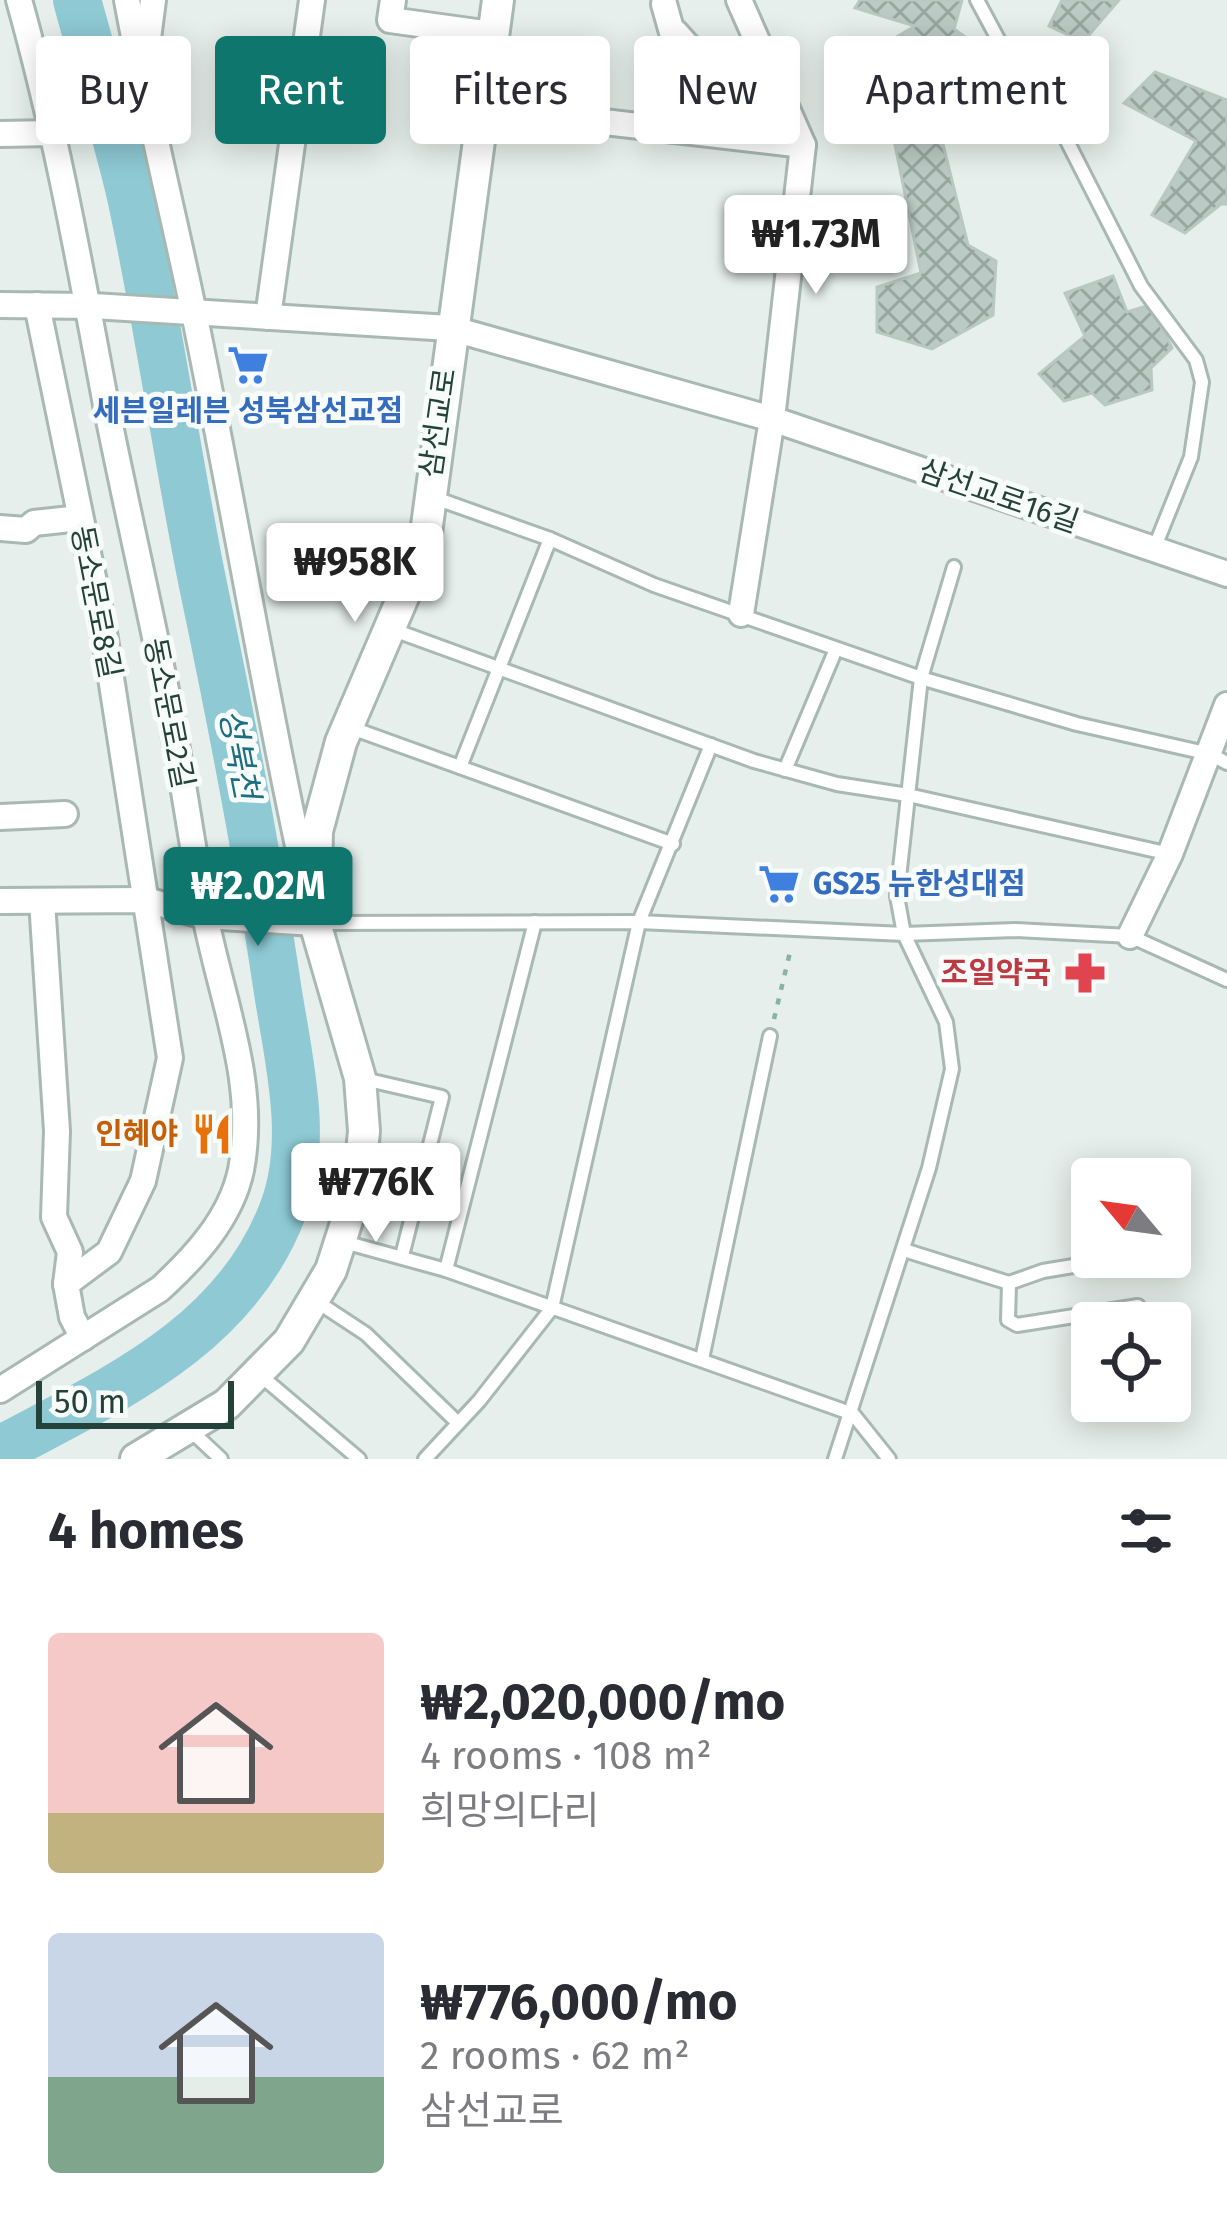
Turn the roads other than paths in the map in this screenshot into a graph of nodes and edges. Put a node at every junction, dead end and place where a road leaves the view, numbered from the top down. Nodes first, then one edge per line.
1 (19, 0) edge
2 (127, 0) edge
3 (153, 0) edge
4 (312, 0) edge
5 (498, 0) edge
6 (740, 0) edge
7 (977, 0) edge
8 (391, 10) edge
9 (491, 34) joint
10 (134, 36) edge
11 (148, 36) edge
12 (673, 36) edge
13 (681, 36) edge
14 (757, 36) edge
15 (36, 67) edge
16 (0, 134) edge
17 (36, 134) edge
18 (800, 137) edge
19 (55, 144) edge
20 (154, 144) edge
21 (478, 144) edge
22 (795, 144) edge
23 (803, 145) junction
24 (0, 305) edge
25 (37, 305) junction
26 (90, 306) junction
27 (188, 312) junction
28 (268, 317) junction
29 (450, 328) junction
30 (772, 418) junction
31 (428, 495) junction
32 (80, 518) junction
33 (0, 528) edge
34 (550, 539) junction
35 (1154, 549) junction
36 (955, 567) dead end
37 (1227, 574) edge
38 (741, 614) junction
39 (389, 629) junction
40 (836, 649) junction
41 (497, 668) junction
42 (920, 678) junction
43 (1227, 704) edge
44 (348, 726) junction
45 (711, 745) junction
46 (1218, 758) edge
47 (460, 767) junction
48 (785, 770) junction
49 (908, 795) junction
50 (65, 814) dead end
51 (0, 817) edge
52 (673, 844) junction
53 (1170, 854) junction
54 (146, 900) junction
55 (0, 902) edge
56 (42, 902) junction
57 (214, 916) junction
58 (535, 922) junction
59 (639, 922) junction
60 (306, 923) junction
61 (904, 934) junction
62 (1130, 936) junction
63 (1227, 980) edge
64 (770, 1036) road end
65 (360, 1078) junction
66 (343, 1242) junction
67 (904, 1250) junction
68 (402, 1256) junction
69 (1071, 1266) edge
70 (446, 1270) junction
71 (1009, 1283) junction
72 (66, 1284) junction
73 (316, 1301) junction
74 (551, 1308) junction
75 (1071, 1316) edge
76 (83, 1338) junction
77 (702, 1359) junction
78 (259, 1375) junction
79 (0, 1390) edge
80 (853, 1414) junction
81 (458, 1424) junction
82 (189, 1429) junction
83 (136, 1459) edge
84 (221, 1459) edge
85 (359, 1459) edge
86 (424, 1459) edge
87 (836, 1459) edge
88 (889, 1459) edge

1 - 15 street, 동소문로2길
2 - 10 street
3 - 11 street
4 - 28 street
5 - 9 street, 삼선교로
6 - 14 street
7 - 35 lane
8 - 9 street
12 - 13 street
16 - 17 street
18 - 23 street
19 - 26 street, 동소문로2길
20 - 27 street
21 - 29 street, 삼선교로
22 - 23 street
23 - 30 street
24 - 25 street
25 - 26 street
25 - 32 street, 동소문로8길
26 - 27 street
26 - 57 street, 동소문로2길
27 - 28 street
27 - 60 street
28 - 29 street
29 - 30 street, 삼선교로16길
29 - 31 street, 삼선교로
30 - 35 street, 삼선교로16길
30 - 38 street
31 - 34 lane
31 - 39 street, 삼선교로
32 - 33 street
32 - 54 street, 동소문로8길
34 - 38 lane
34 - 41 lane
35 - 37 street, 삼선교로16길
36 - 42 lane
38 - 40 lane
39 - 41 lane
39 - 44 street, 삼선교로
40 - 42 lane
40 - 48 lane
41 - 45 lane
41 - 47 lane
42 - 46 lane
42 - 49 lane
43 - 46 street
44 - 47 lane
44 - 60 street, 삼선교로
45 - 48 lane
45 - 52 lane
46 - 53 street
47 - 52 lane
48 - 49 lane
49 - 53 lane
49 - 61 lane
50 - 51 street
52 - 59 lane
53 - 62 street
54 - 56 street
54 - 57 street
54 - 72 street, 동소문로8길
55 - 56 street
56 - 72 street
57 - 60 street
57 - 76 street, 동소문로2길
58 - 59 lane
58 - 60 lane
58 - 70 lane
59 - 61 lane
59 - 74 lane
60 - 65 street, 삼선교로
61 - 62 lane
61 - 67 lane
62 - 63 lane
64 - 77 lane
65 - 66 street, 삼선교로
65 - 68 lane
66 - 68 lane
66 - 73 street, 삼선교로
67 - 71 lane
67 - 80 lane
68 - 70 lane
69 - 71 lane
70 - 74 lane
71 - 75 lane
72 - 76 street
73 - 78 street, 삼선교로
73 - 81 lane
74 - 77 lane
74 - 81 lane
76 - 79 street, 동소문로2길
77 - 80 lane
78 - 82 street, 삼선교로
78 - 85 lane
80 - 87 lane
80 - 88 lane
81 - 86 lane
82 - 83 street, 삼선교로
82 - 84 lane

